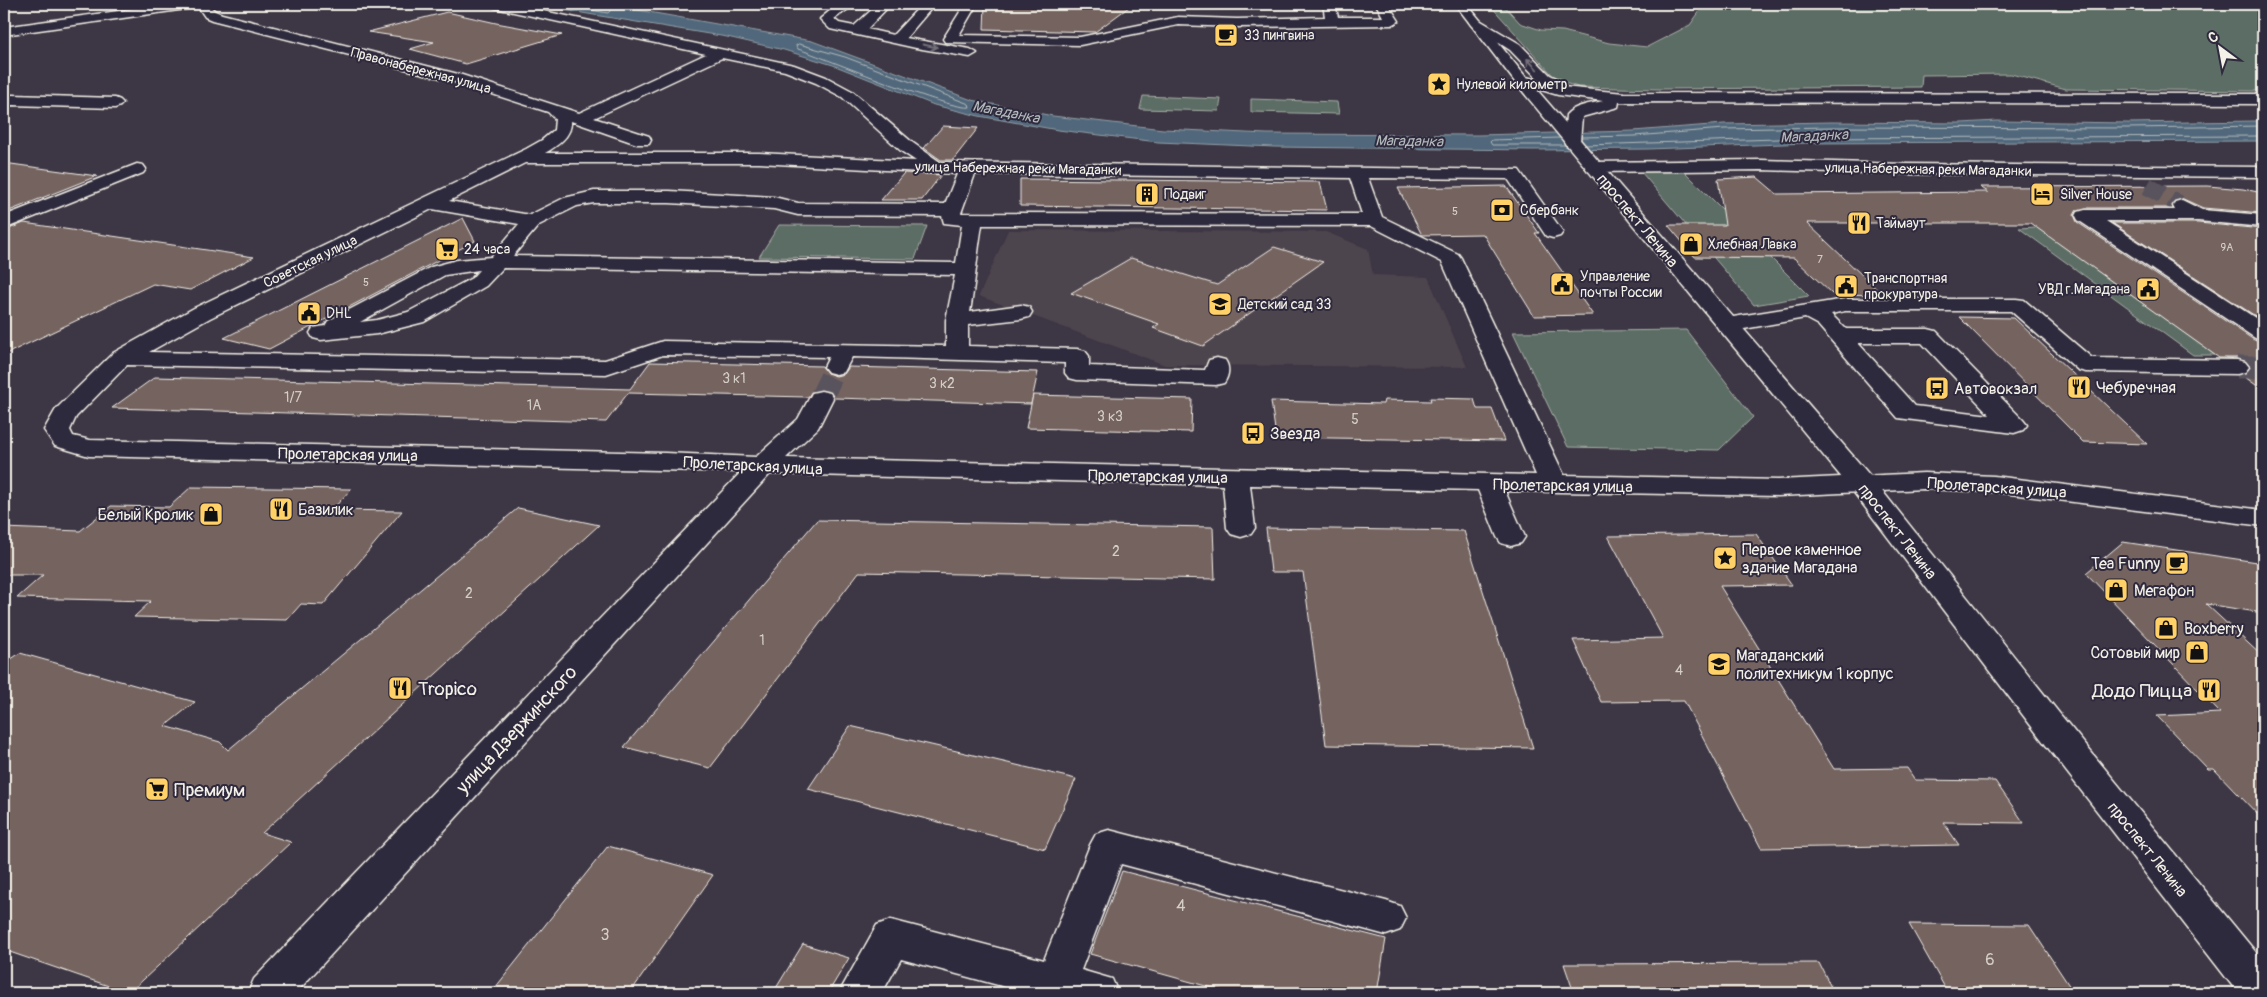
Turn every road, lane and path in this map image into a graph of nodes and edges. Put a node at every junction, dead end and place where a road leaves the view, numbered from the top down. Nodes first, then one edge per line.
1 (193, 4) edge
2 (202, 4) edge
3 (495, 4) edge
4 (849, 4) edge
5 (885, 4) edge
6 (929, 4) edge
7 (971, 4) edge
8 (1329, 4) edge
9 (1382, 4) edge
10 (1461, 4) edge
11 (1332, 21) junction
12 (1476, 22) junction
13 (858, 30) junction
14 (4, 31) edge
15 (1096, 38) junction
16 (897, 39) junction
17 (720, 53) junction
18 (985, 54) dead end
19 (1086, 55) dead end
20 (1520, 79) junction
21 (1674, 97) junction
22 (2263, 99) edge
23 (4, 102) edge
24 (115, 103) dead end
25 (554, 110) junction
26 (579, 119) junction
27 (643, 140) dead end
28 (1572, 141) junction
29 (524, 158) junction
30 (1591, 164) junction
31 (937, 168) junction
32 (137, 169) dead end
33 (968, 169) junction
34 (2123, 171) junction
35 (2263, 172) edge
36 (1357, 173) junction
37 (2146, 186) tunnel mouth
38 (431, 203) junction
39 (2179, 204) tunnel mouth
40 (952, 210) junction
41 (2198, 215) junction
42 (973, 218) junction
43 (1374, 220) junction
44 (532, 221) junction
45 (2263, 221) edge
46 (4, 223) edge
47 (1554, 232) dead end
48 (497, 262) junction
49 (965, 269) junction
50 (1808, 311) junction
51 (1021, 312) dead end
52 (957, 320) junction
53 (1728, 325) junction
54 (2263, 333) edge
55 (321, 334) junction
56 (1838, 336) junction
57 (957, 354) junction
58 (121, 358) junction
59 (268, 360) junction
60 (1217, 365) dead end
61 (2237, 366) tunnel mouth
62 (1483, 384) dead end
63 (1508, 384) junction
64 (821, 398) tunnel mouth
65 (57, 430) joint
66 (763, 466) junction
67 (1236, 477) junction
68 (1489, 484) junction
69 (1554, 484) junction
70 (1862, 484) junction
71 (2263, 518) edge
72 (1241, 528) dead end
73 (1511, 537) dead end
74 (1386, 918) dead end
75 (1072, 988) edge
76 (2263, 992) edge
77 (269, 993) edge
78 (860, 993) edge

1 - 14 street
2 - 25 street, Правонабережная улица
3 - 17 street
4 - 13 street
5 - 13 street
6 - 16 street
7 - 15 street
8 - 11 street
9 - 11 street
10 - 12 street, проспект Ленина
11 - 15 street
12 - 20 street, проспект Ленина
21 -> 12 street
13 - 16 street
15 - 19 street
16 -> 18 street
17 - 26 street
17 - 31 street
20 - 21 street
20 - 28 street, проспект Ленина
21 - 22 street
21 - 28 street
23 - 24 street
25 - 26 street, Правонабережная улица
25 - 29 street, Советская улица
26 - 27 street, Правонабережная улица
28 - 30 street, проспект Ленина
29 - 31 street, улица Набережная реки Магаданки
29 - 38 street, Советская улица
30 - 34 street, улица Набережная реки Магаданки
30 - 53 street, проспект Ленина
31 - 33 street, улица Набережная реки Магаданки
32 - 46 street
33 - 36 street, улица Набережная реки Магаданки
33 - 40 street
34 - 35 street, улица Набережная реки Магаданки
34 - 37 street
36 - 43 street
36 - 47 street, улица Набережная реки Магаданки
38 - 44 street
38 - 58 street, Советская улица
39 - 41 street
40 - 42 street
40 - 44 street
41 - 45 street
41 - 54 street
42 - 43 street
42 - 49 street
43 - 63 street
44 - 48 street
48 - 49 street
48 - 55 street
48 - 55 street
49 - 52 street
50 - 53 street
50 - 56 street
50 - 61 street
51 - 52 street
52 - 57 street
53 - 70 street, проспект Ленина
55 - 59 street
56 - 56 street
57 - 59 street
57 - 60 street
58 - 59 street
58 - 65 street, Советская улица
62 - 63 street
63 - 69 street
64 - 66 street, улица Дзержинского
65 - 66 street, Пролетарская улица
66 - 67 street, Пролетарская улица
66 - 77 street, улица Дзержинского
67 - 68 street, Пролетарская улица
67 - 72 street
68 - 69 street, Пролетарская улица
68 - 73 street
69 - 70 street, Пролетарская улица
70 - 71 street, Пролетарская улица
70 - 76 street, проспект Ленина
74 - 75 street
75 - 78 street

